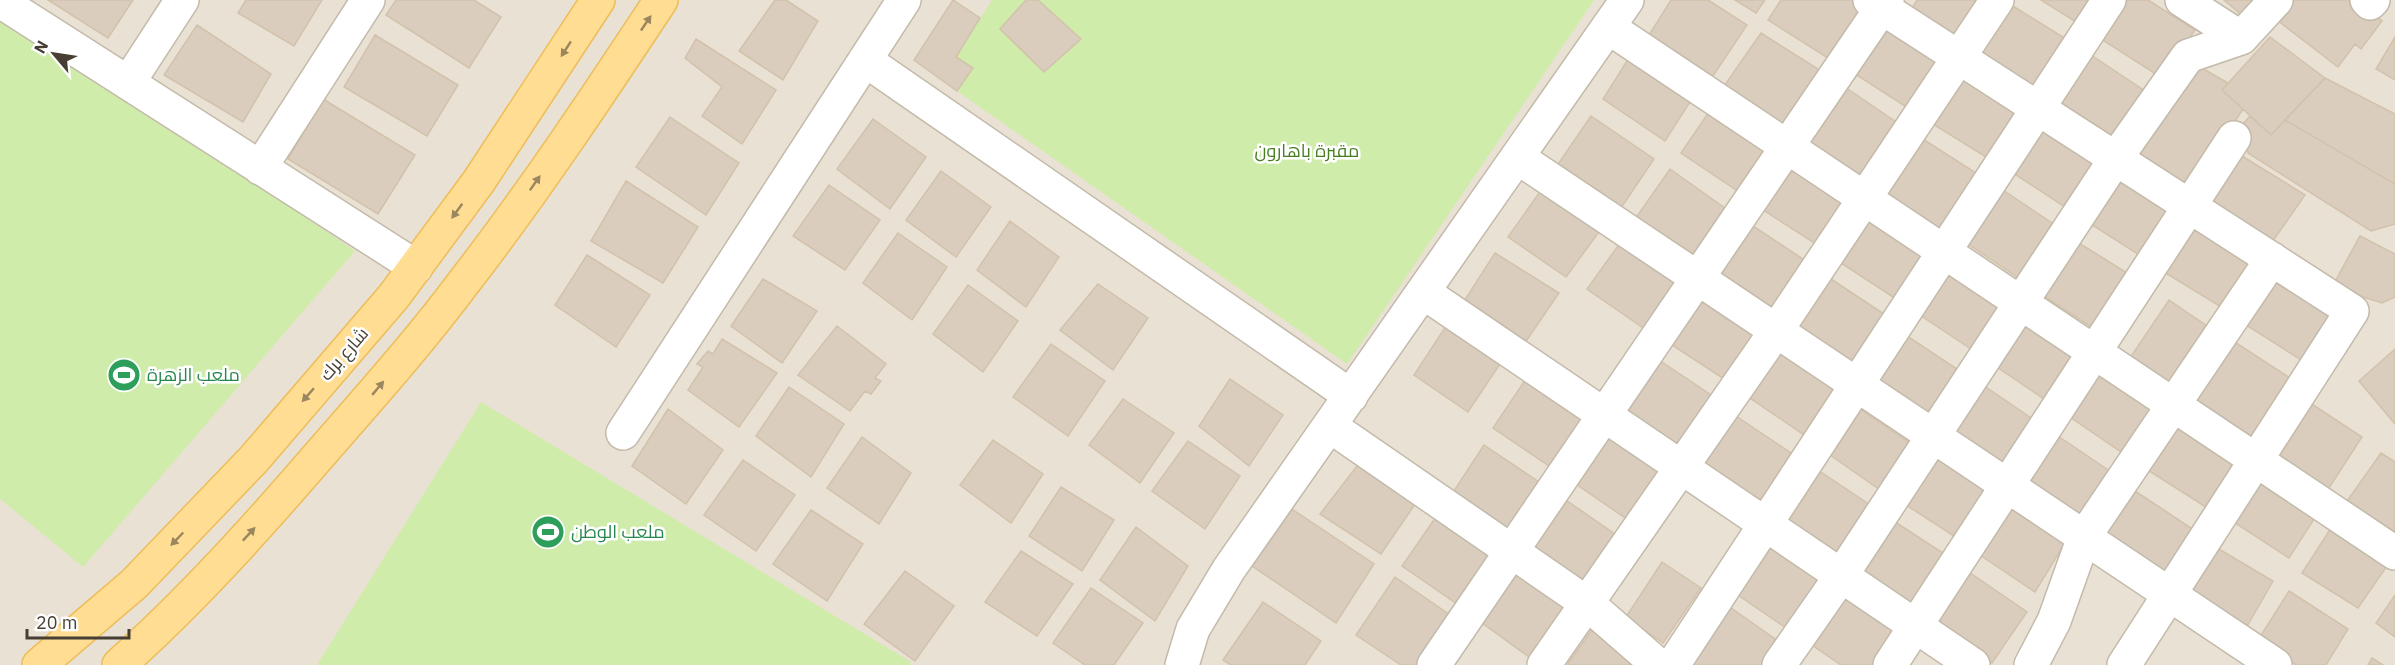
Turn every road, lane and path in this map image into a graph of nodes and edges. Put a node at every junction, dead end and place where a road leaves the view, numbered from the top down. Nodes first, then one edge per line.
1 (182, 0) edge
2 (368, 0) edge
3 (598, 0) edge
4 (661, 0) edge
5 (904, 0) edge
6 (1627, 0) edge
7 (1997, 0) edge
8 (2109, 0) edge
9 (2182, 0) edge
10 (2276, 0) edge
11 (2367, 0) edge
12 (2373, 0) edge
13 (0, 1) edge
14 (1880, 3) edge
15 (1608, 27) junction
16 (2241, 38) junction
17 (1959, 57) junction
18 (865, 60) junction
19 (128, 83) junction
20 (2038, 108) junction
21 (2234, 138) dead end
22 (1787, 147) junction
23 (1517, 157) junction
24 (2116, 158) junction
25 (260, 168) junction
26 (1864, 198) junction
27 (2190, 206) junction
28 (1944, 251) junction
29 (2272, 259) junction
30 (416, 267) junction
31 (1698, 278) junction
32 (1423, 292) junction
33 (2020, 303) junction
34 (1776, 331) junction
35 (2094, 352) junction
36 (1856, 384) junction
37 (1351, 396) junction
38 (2173, 405) junction
39 (1605, 416) junction
40 (1330, 426) junction
41 (623, 434) dead end
42 (1933, 436) junction
43 (2256, 460) junction
44 (1681, 468) junction
45 (2007, 486) junction
46 (1764, 524) junction
47 (2084, 537) junction
48 (1512, 552) junction
49 (2395, 553) edge
50 (1841, 576) junction
51 (2169, 594) junction
52 (1588, 604) junction
53 (1916, 626) junction
54 (39, 665) edge
55 (119, 665) edge
56 (1182, 665) edge
57 (1434, 665) edge
58 (1544, 665) edge
59 (1658, 665) edge
60 (1672, 665) edge
61 (1779, 665) edge
62 (1890, 665) edge
63 (1973, 665) edge
64 (2031, 665) edge
65 (2124, 665) edge
66 (2275, 665) edge

1 - 19 street
2 - 25 street
3 -> 30 main road, شارع برك
55 -> 4 main road
5 - 18 street
6 - 15 street
7 - 17 street
8 - 20 street
9 - 16 street
10 - 16 street
11 - 12 street
13 - 19 street
14 - 17 street
14 - 22 street
15 - 22 street
15 - 23 street
16 - 24 street
17 - 20 street
17 - 26 street
18 - 37 street
18 - 41 street
19 - 25 street
20 - 24 street
20 - 28 street
21 - 27 street
22 - 26 street
22 - 31 street
23 - 31 street
23 - 32 street
24 - 27 street
24 - 33 street
25 - 30 street
26 - 28 street
26 - 34 street
27 - 29 street
27 - 35 street
28 - 33 street
28 - 36 street
29 - 38 street
29 - 43 street
30 -> 54 main road, شارع برك
31 - 34 street
31 - 39 street
32 - 37 street
32 - 39 street
33 - 35 street
33 - 42 street
34 - 36 street
34 - 44 street
35 - 38 street
35 - 45 street
36 - 42 street
36 - 46 street
37 - 40 street
38 - 43 street
38 - 47 street
39 - 44 street
39 - 48 street
40 - 48 street
40 - 56 street
42 - 45 street
42 - 50 street
43 - 49 street
43 - 51 street
44 - 46 street
44 - 52 street
45 - 47 street
45 - 53 street
46 - 50 street
46 - 60 street
47 - 51 street
47 - 64 street
48 - 52 street
48 - 57 street
50 - 53 street
50 - 61 street
51 - 65 street
51 - 66 street
52 - 58 street
52 - 59 street
53 - 62 street
53 - 63 street

